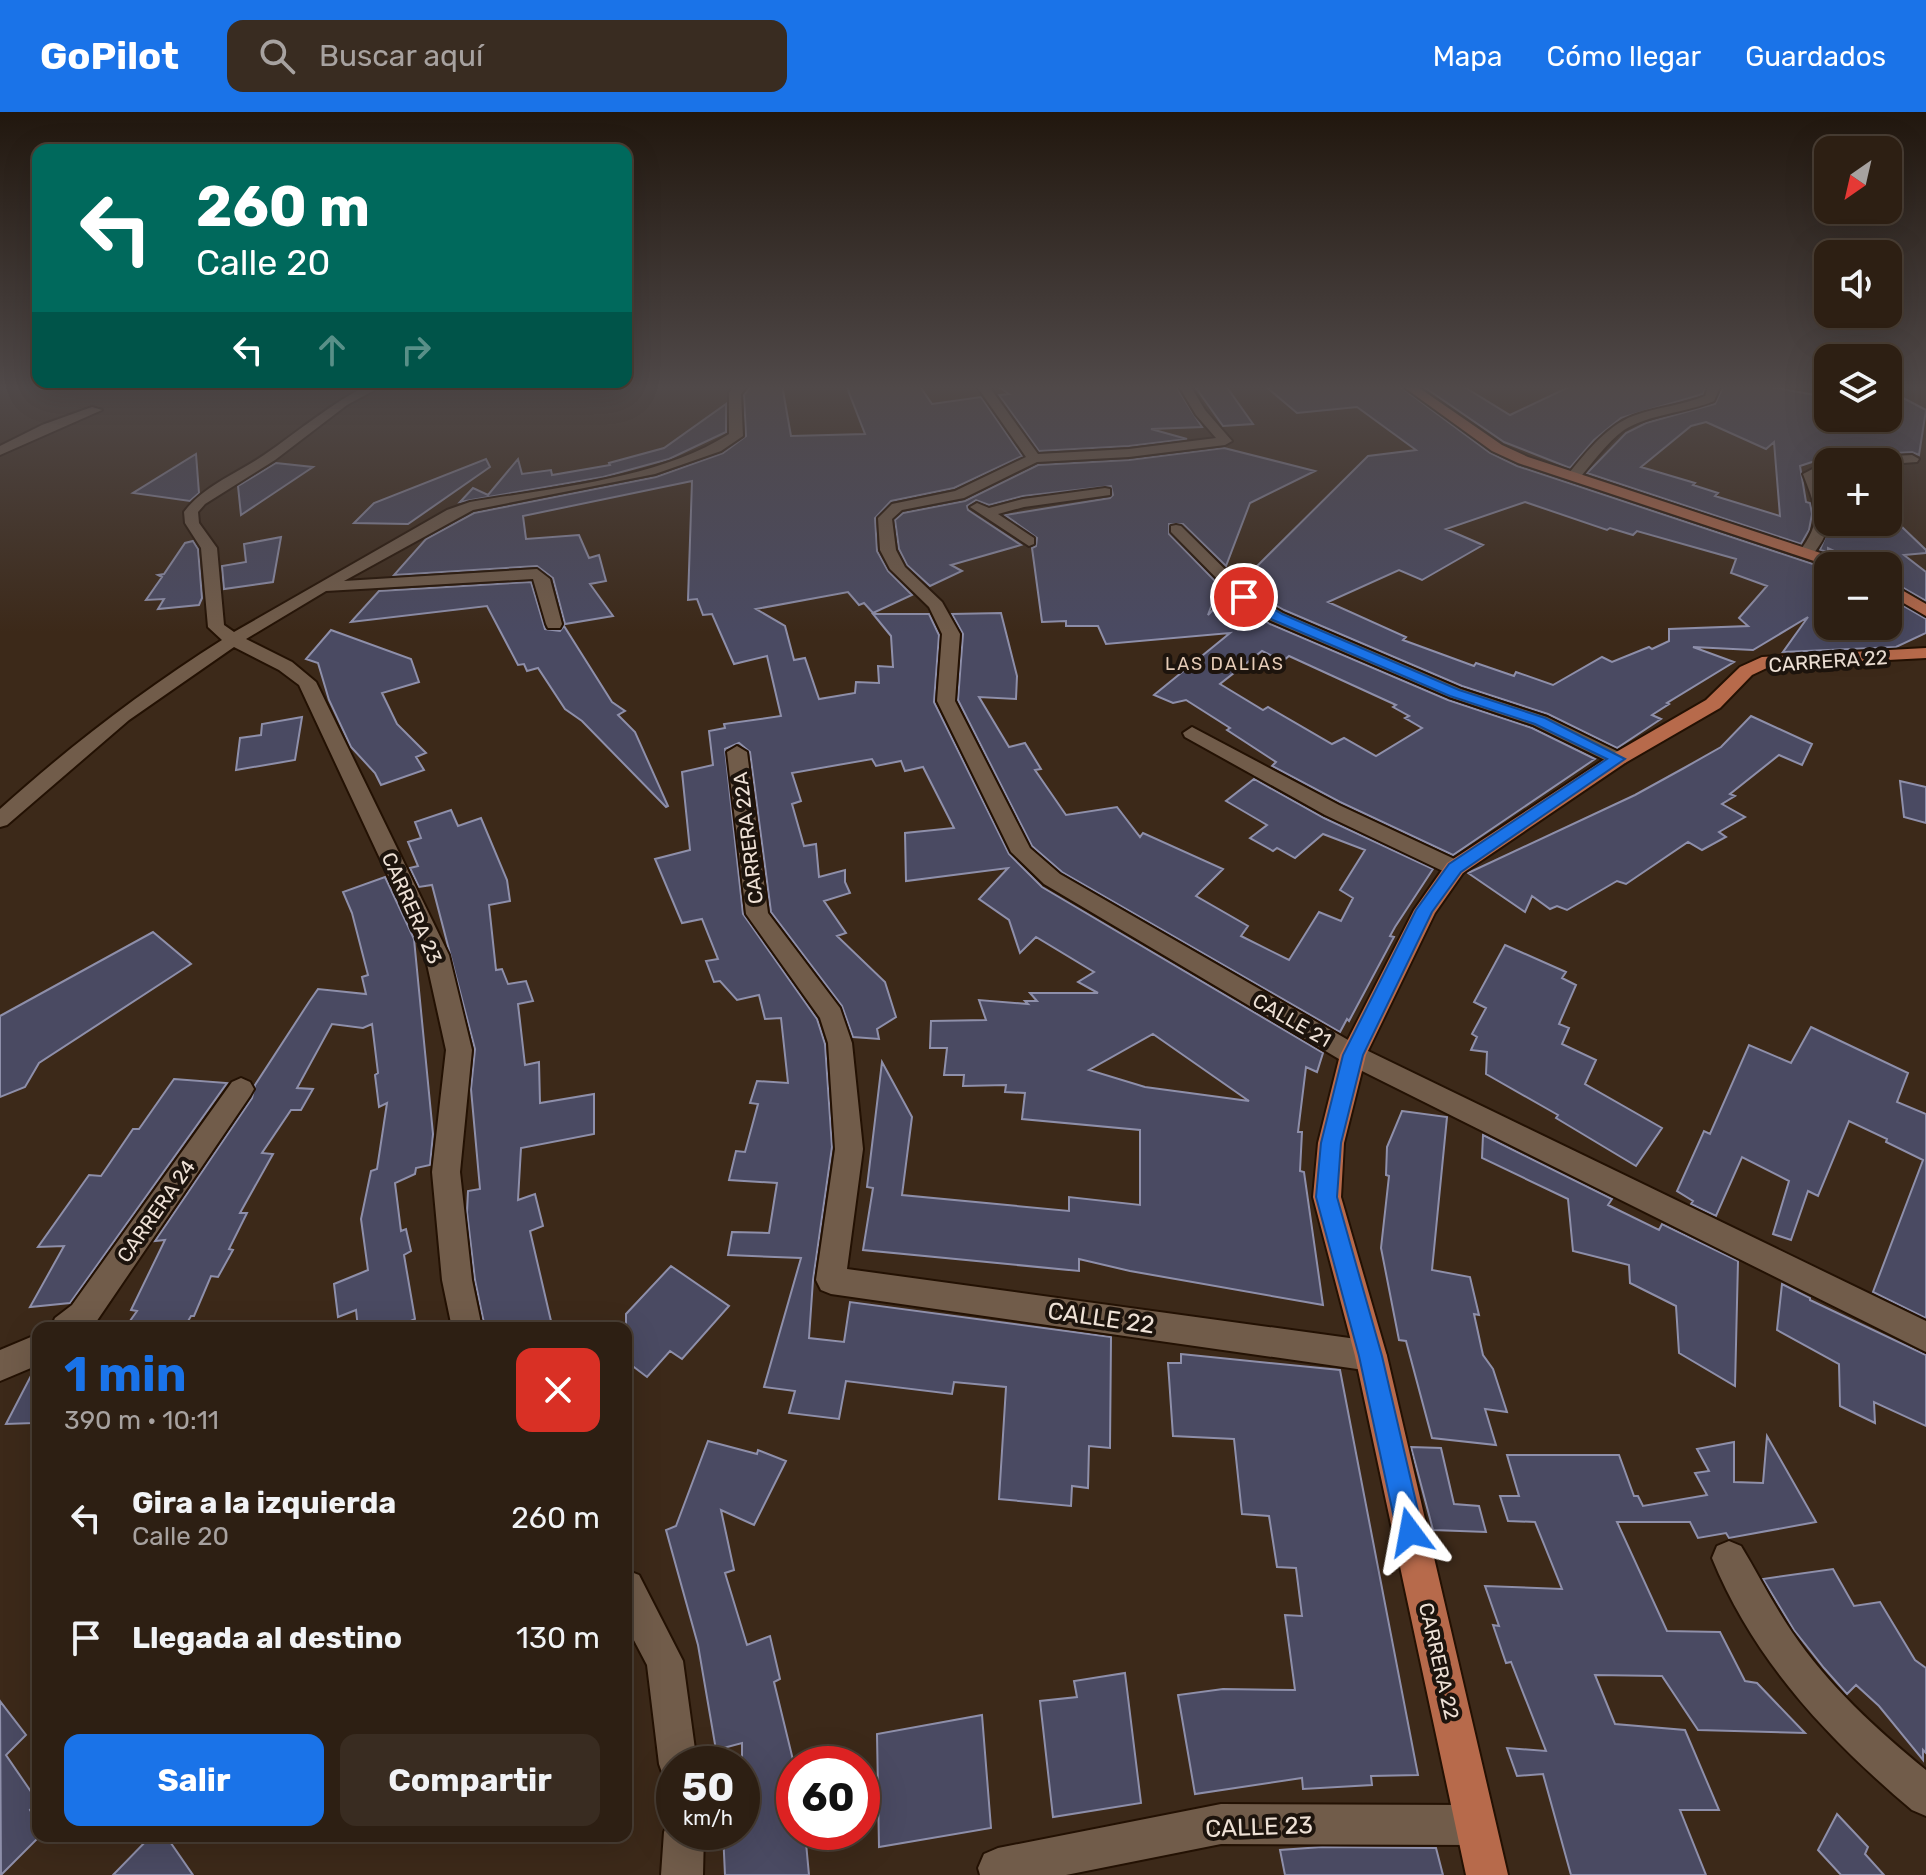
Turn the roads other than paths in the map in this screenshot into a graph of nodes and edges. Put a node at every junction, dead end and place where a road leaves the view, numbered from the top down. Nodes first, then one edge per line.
1 (254, 467) edge
2 (661, 467) edge
3 (1015, 467) edge
4 (1545, 467) edge
5 (1582, 467) edge
6 (1572, 478) junction
7 (1105, 492) dead end
8 (959, 495) junction
9 (987, 513) junction
10 (1176, 529) dead end
11 (1821, 536) edge
12 (1029, 541) dead end
13 (1807, 552) junction
14 (1814, 555) edge
15 (326, 587) junction
16 (1902, 596) edge
17 (1926, 611) edge
18 (554, 624) dead end
19 (233, 641) junction
20 (1926, 653) edge
21 (1192, 733) dead end
22 (737, 752) dead end
23 (1618, 759) junction
24 (0, 820) edge
25 (1455, 868) junction
26 (1353, 1055) junction
27 (241, 1089) dead end
28 (831, 1280) joint
29 (74, 1322) edge
30 (466, 1322) edge
31 (1926, 1337) edge
32 (32, 1352) edge
33 (1371, 1356) junction
34 (0, 1366) edge
35 (1729, 1558) dead end
36 (632, 1599) edge
37 (676, 1746) edge
38 (1926, 1796) edge
39 (1476, 1825) junction
40 (683, 1850) edge
41 (998, 1868) dead end
42 (682, 1875) edge
43 (1487, 1875) edge

1 - 19 street
2 - 15 street
3 - 8 street
4 - 6 main road
5 - 6 street
6 - 13 main road
7 - 9 street
8 - 9 street
8 - 26 street, CALLE 21
9 - 12 street
10 - 23 street
11 - 13 street
13 - 14 main road
15 - 18 street
15 - 19 street
16 - 17 main road
19 - 24 street
19 - 30 street, CARRERA 23
20 - 23 main road, CARRERA 22
21 - 25 street
22 - 28 street, CARRERA 22A
23 - 25 main road, CARRERA 22
25 - 26 main road, CARRERA 22
26 - 31 street, CALLE 21
26 - 33 main road, CARRERA 22
27 - 29 street, CARRERA 24
28 - 33 street, CALLE 22
32 - 34 street
33 - 39 main road, CARRERA 22
35 - 38 street
36 - 37 street
39 - 41 street, CALLE 23
39 - 43 main road, CARRERA 22
40 - 42 street

